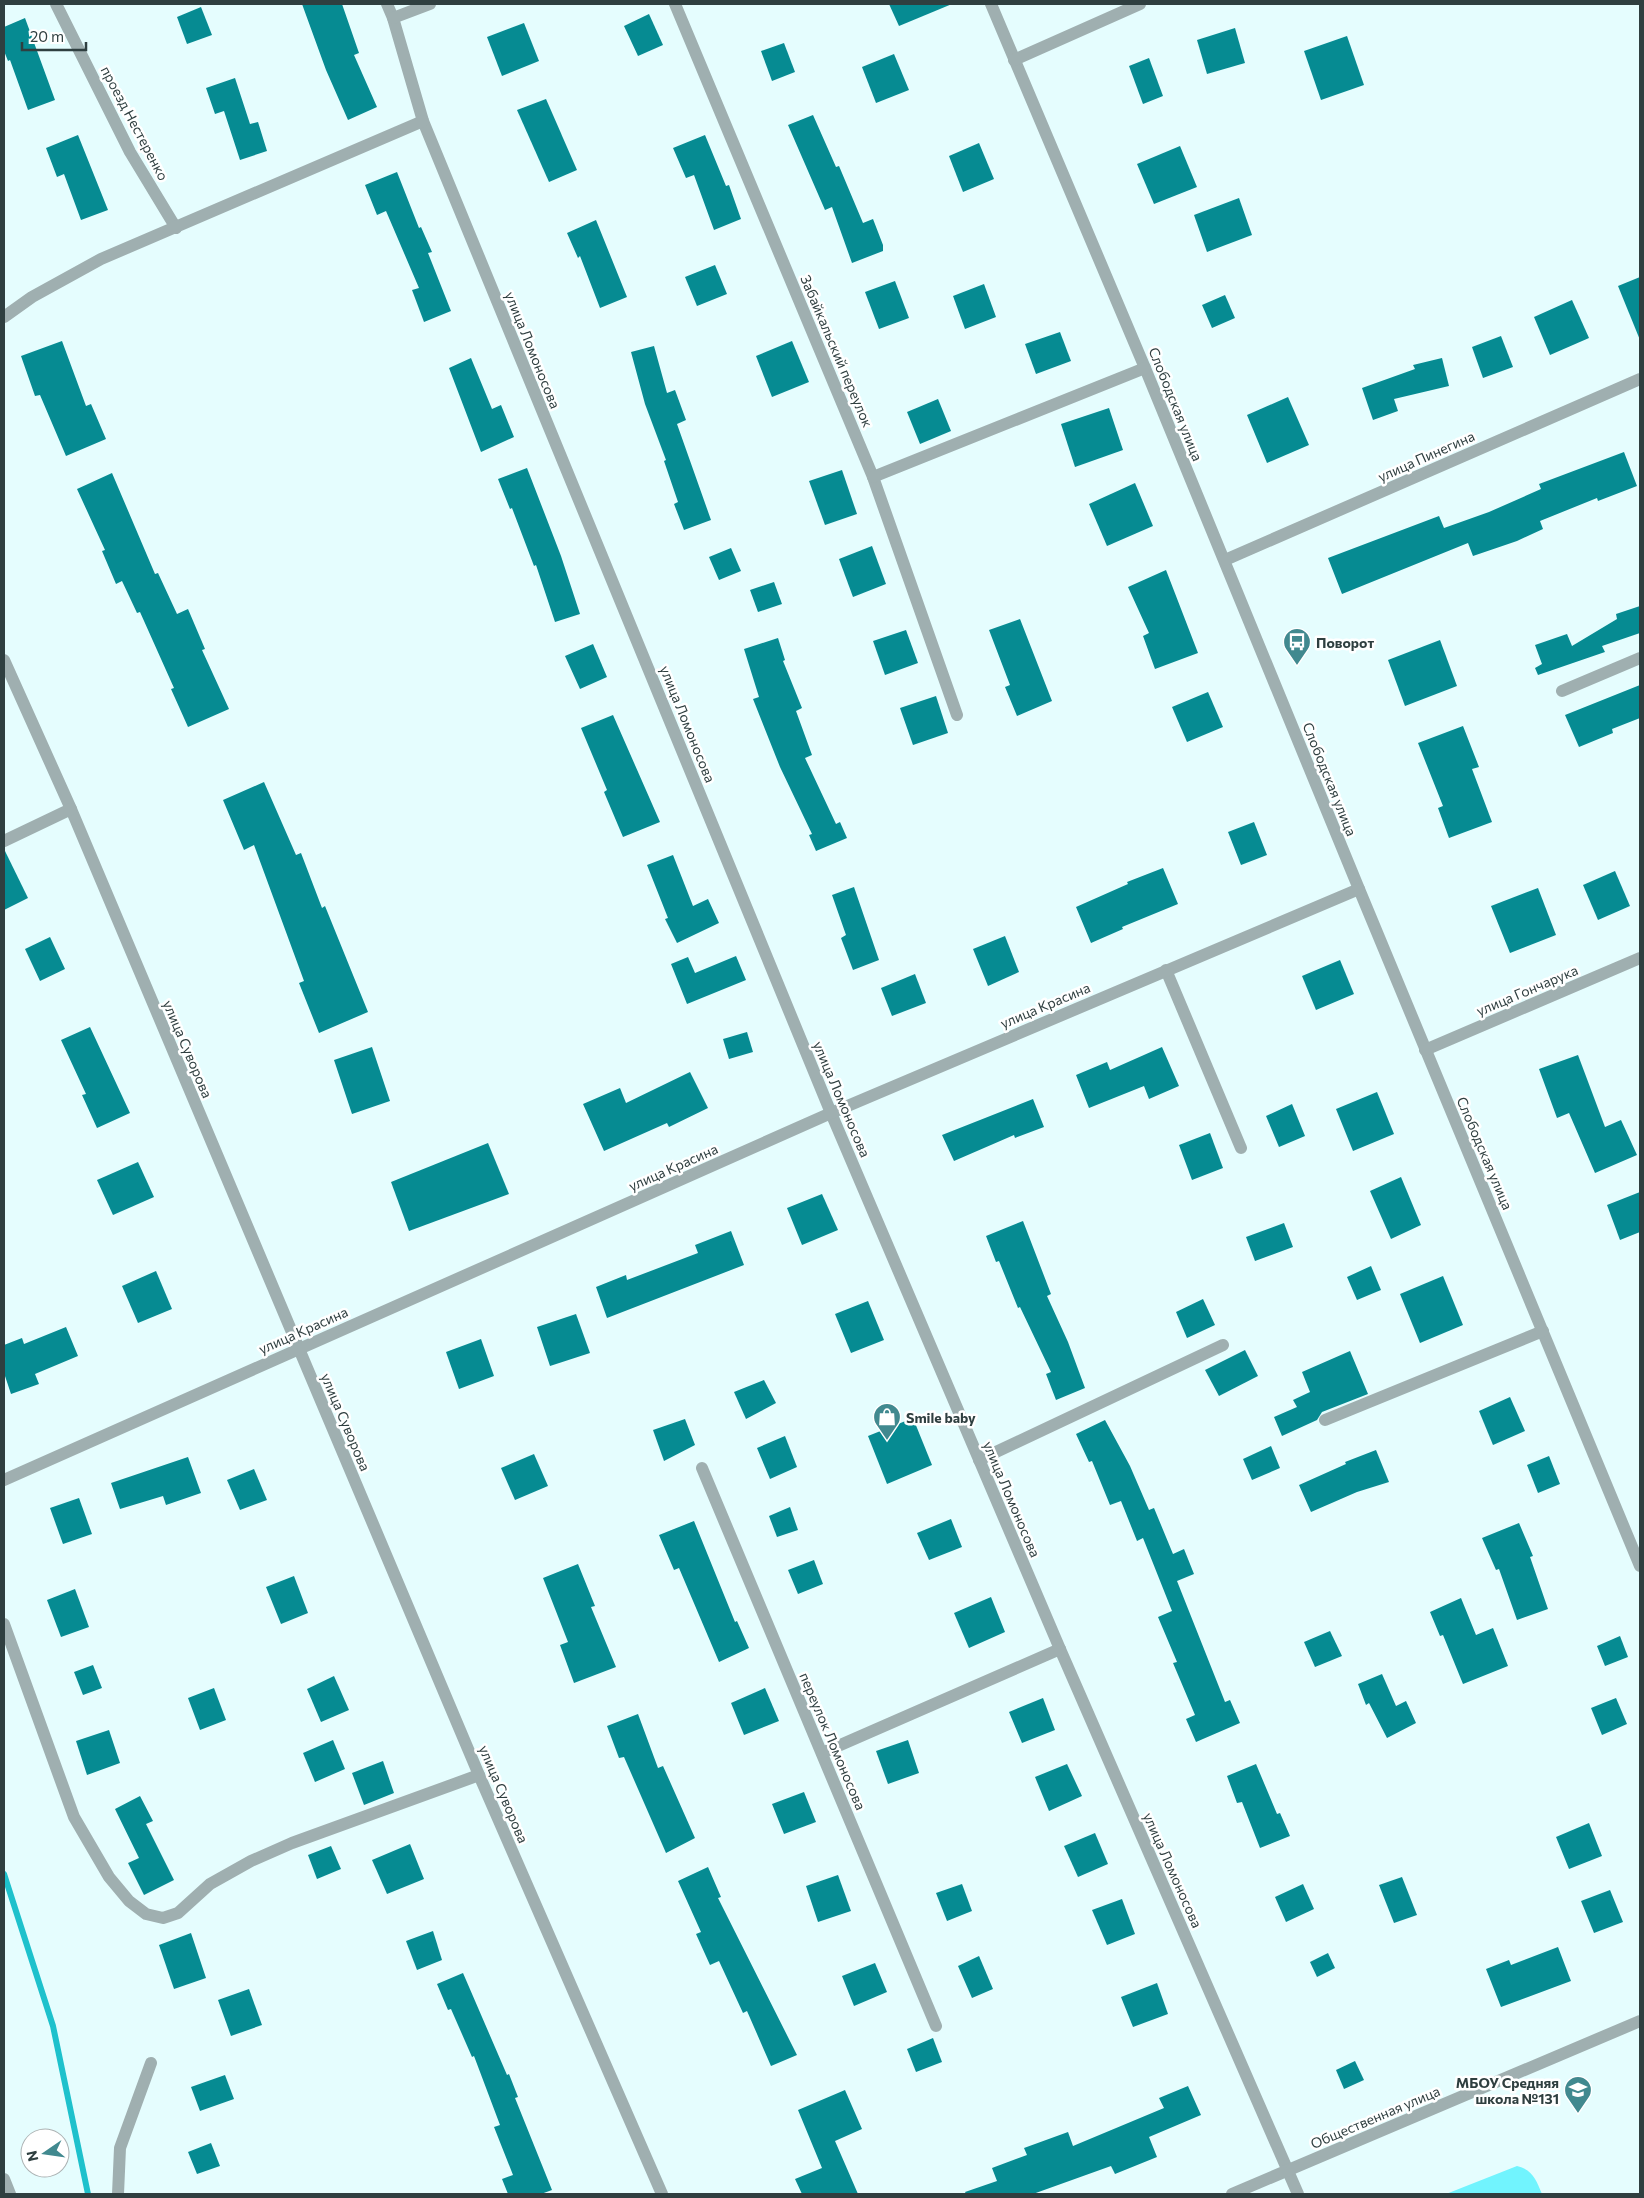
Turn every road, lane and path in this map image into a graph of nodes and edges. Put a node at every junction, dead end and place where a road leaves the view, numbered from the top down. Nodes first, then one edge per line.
1 (56, 4) edge
2 (386, 4) edge
3 (430, 4) edge
4 (674, 4) edge
5 (991, 4) edge
6 (1140, 4) edge
7 (393, 18) junction
8 (1014, 60) junction
9 (423, 121) junction
10 (176, 228) junction
11 (4, 317) edge
12 (1146, 368) junction
13 (1640, 379) edge
14 (873, 477) junction
15 (1224, 560) junction
16 (1640, 658) edge
17 (4, 660) edge
18 (1562, 691) dead end
19 (957, 716) dead end
20 (71, 809) junction
21 (4, 841) edge
22 (1359, 889) junction
23 (1640, 958) edge
24 (1166, 970) junction
25 (1425, 1050) junction
26 (831, 1113) junction
27 (1241, 1148) dead end
28 (1543, 1331) junction
29 (1223, 1345) dead end
30 (299, 1349) junction
31 (1325, 1420) dead end
32 (979, 1460) junction
33 (702, 1468) dead end
34 (4, 1480) edge
35 (1639, 1561) edge
36 (4, 1624) edge
37 (1060, 1649) junction
38 (822, 1752) junction
39 (479, 1775) junction
40 (1640, 2021) edge
41 (936, 2026) dead end
42 (151, 2063) dead end
43 (1288, 2170) junction
44 (4, 2179) edge
45 (10, 2194) edge
46 (118, 2194) edge
47 (662, 2194) edge
48 (1232, 2194) edge
49 (1298, 2194) edge

1 - 10 street, проезд Нестеренко
2 - 7 street, улица Ломоносова
3 - 7 street
4 - 14 street, Забайкальский переулок
5 - 8 street, Слободская улица
6 - 8 street
7 - 9 street, улица Ломоносова
8 - 12 street, Слободская улица
9 - 10 street
9 - 26 street, улица Ломоносова
10 - 11 street
12 - 14 street
12 - 15 street, Слободская улица
13 - 15 street, улица Пинегина
14 - 19 street, Забайкальский переулок
15 - 22 street, Слободская улица
16 - 18 street
17 - 20 street, улица Суворова
20 - 21 street
20 - 30 street, улица Суворова
22 - 24 street, улица Красина
22 - 25 street, Слободская улица
23 - 25 street, улица Гончарука
24 - 26 street, улица Красина
24 - 27 street
25 - 28 street, Слободская улица
26 - 30 street, улица Красина
26 - 32 street, улица Ломоносова
28 - 31 street
28 - 35 street, Слободская улица
29 - 32 street
30 - 34 street, улица Красина
30 - 39 street, улица Суворова
32 - 37 street, улица Ломоносова
33 - 38 street, переулок Ломоносова
36 - 39 street
37 - 38 street
37 - 43 street, улица Ломоносова
38 - 41 street, переулок Ломоносова
39 - 47 street, улица Суворова
40 - 43 street, Общественная улица
42 - 46 street
43 - 48 street, Общественная улица
43 - 49 street, улица Ломоносова
44 - 45 street

